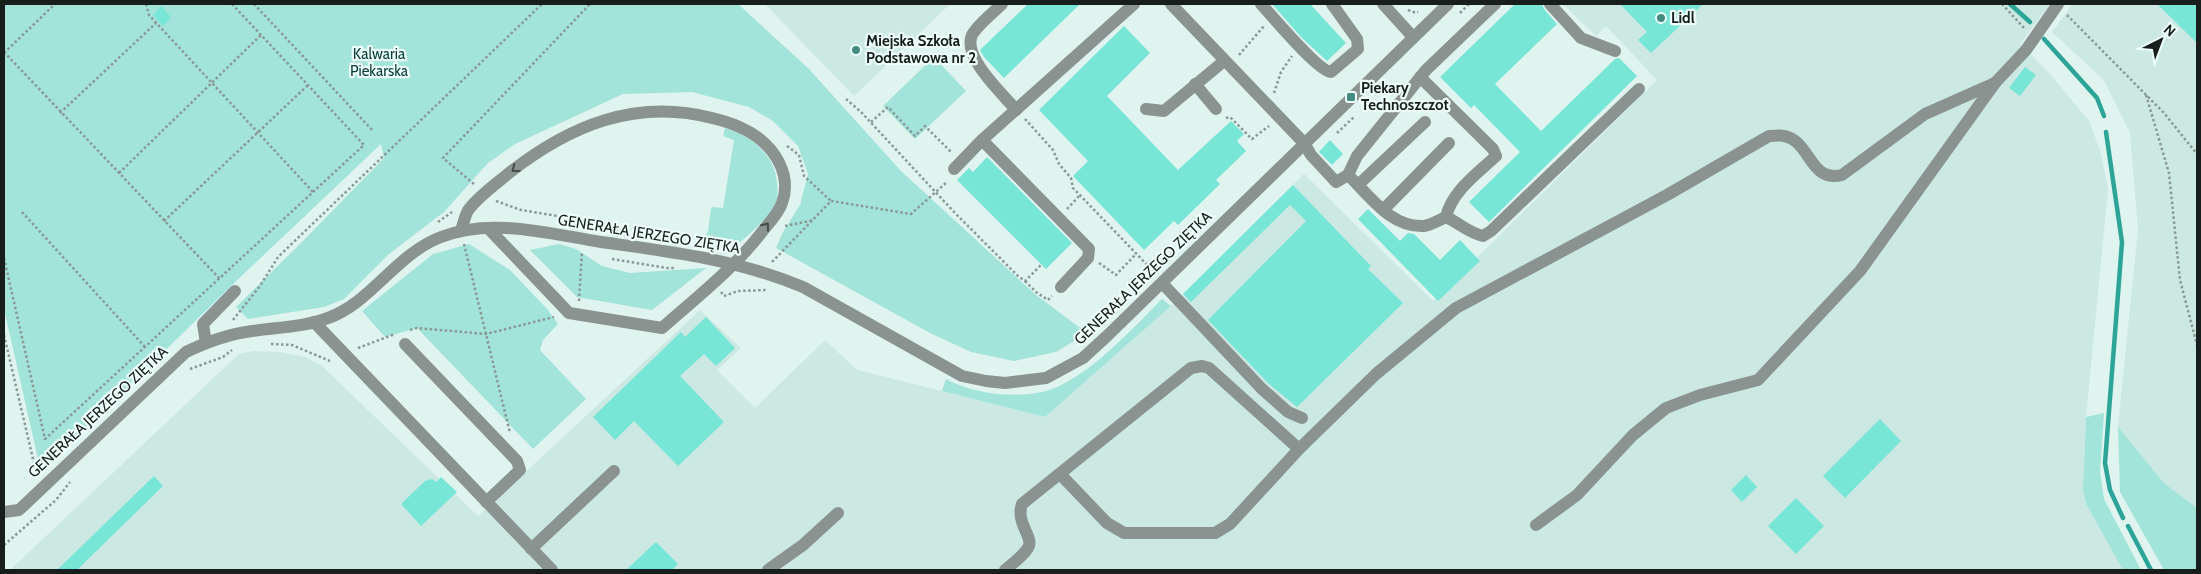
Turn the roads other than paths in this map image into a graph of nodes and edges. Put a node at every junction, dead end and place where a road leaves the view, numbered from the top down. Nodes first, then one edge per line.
1 (1002, 4) edge
2 (1134, 4) edge
3 (1171, 4) edge
4 (1261, 4) edge
5 (1332, 4) edge
6 (1383, 4) edge
7 (1448, 4) edge
8 (1495, 4) edge
9 (1550, 4) edge
10 (2055, 8) edge
11 (1413, 37) junction
12 (1616, 51) dead end
13 (1224, 61) junction
14 (1420, 77) junction
15 (1995, 82) junction
16 (1195, 84) junction
17 (1639, 89) dead end
18 (1146, 108) dead end
19 (1216, 109) dead end
20 (1016, 110) junction
21 (1425, 122) dead end
22 (982, 140) junction
23 (1304, 143) junction
24 (1448, 143) dead end
25 (957, 165) road end
26 (1353, 180) junction
27 (1383, 210) junction
28 (1446, 217) junction
29 (488, 228) junction
30 (461, 230) junction
31 (735, 263) junction
32 (1159, 278) junction
33 (1061, 287) road end
34 (235, 291) road end
35 (314, 322) junction
36 (206, 343) junction
37 (405, 344) dead end
38 (1302, 418) dead end
39 (1299, 449) junction
40 (614, 471) dead end
41 (1060, 474) junction
42 (486, 502) junction
43 (4, 512) edge
44 (838, 513) dead end
45 (1536, 525) dead end
46 (531, 549) junction
47 (552, 570) edge
48 (768, 570) edge
49 (1005, 570) edge

1 - 20 street
2 - 20 street
3 - 13 street
4 - 5 street
6 - 11 street
7 - 11 street, GENERAŁA JERZEGO ZIĘTKA
8 - 14 street
9 - 12 street
10 - 15 street
11 - 23 street, GENERAŁA JERZEGO ZIĘTKA
13 - 16 street
13 - 23 street
14 - 26 street
14 - 28 street
15 - 39 street
15 - 45 street
16 - 18 street
16 - 19 street
17 - 28 street
20 - 22 street
21 - 26 street
22 - 25 street
22 - 33 street
23 - 26 street
23 - 32 street, GENERAŁA JERZEGO ZIĘTKA
24 - 27 street
26 - 27 street
27 - 28 street
29 - 30 street, GENERAŁA JERZEGO ZIĘTKA
29 - 31 street, GENERAŁA JERZEGO ZIĘTKA
29 - 31 street
31 -> 30 street
30 - 35 street, GENERAŁA JERZEGO ZIĘTKA
31 - 32 street, GENERAŁA JERZEGO ZIĘTKA
32 - 38 street
34 - 36 street
35 - 36 street, GENERAŁA JERZEGO ZIĘTKA
35 - 42 street
36 - 43 street, GENERAŁA JERZEGO ZIĘTKA
37 - 42 street
39 - 41 street
39 - 41 street
40 - 46 street
41 - 49 street
42 - 46 street
44 - 48 street
46 - 47 street

